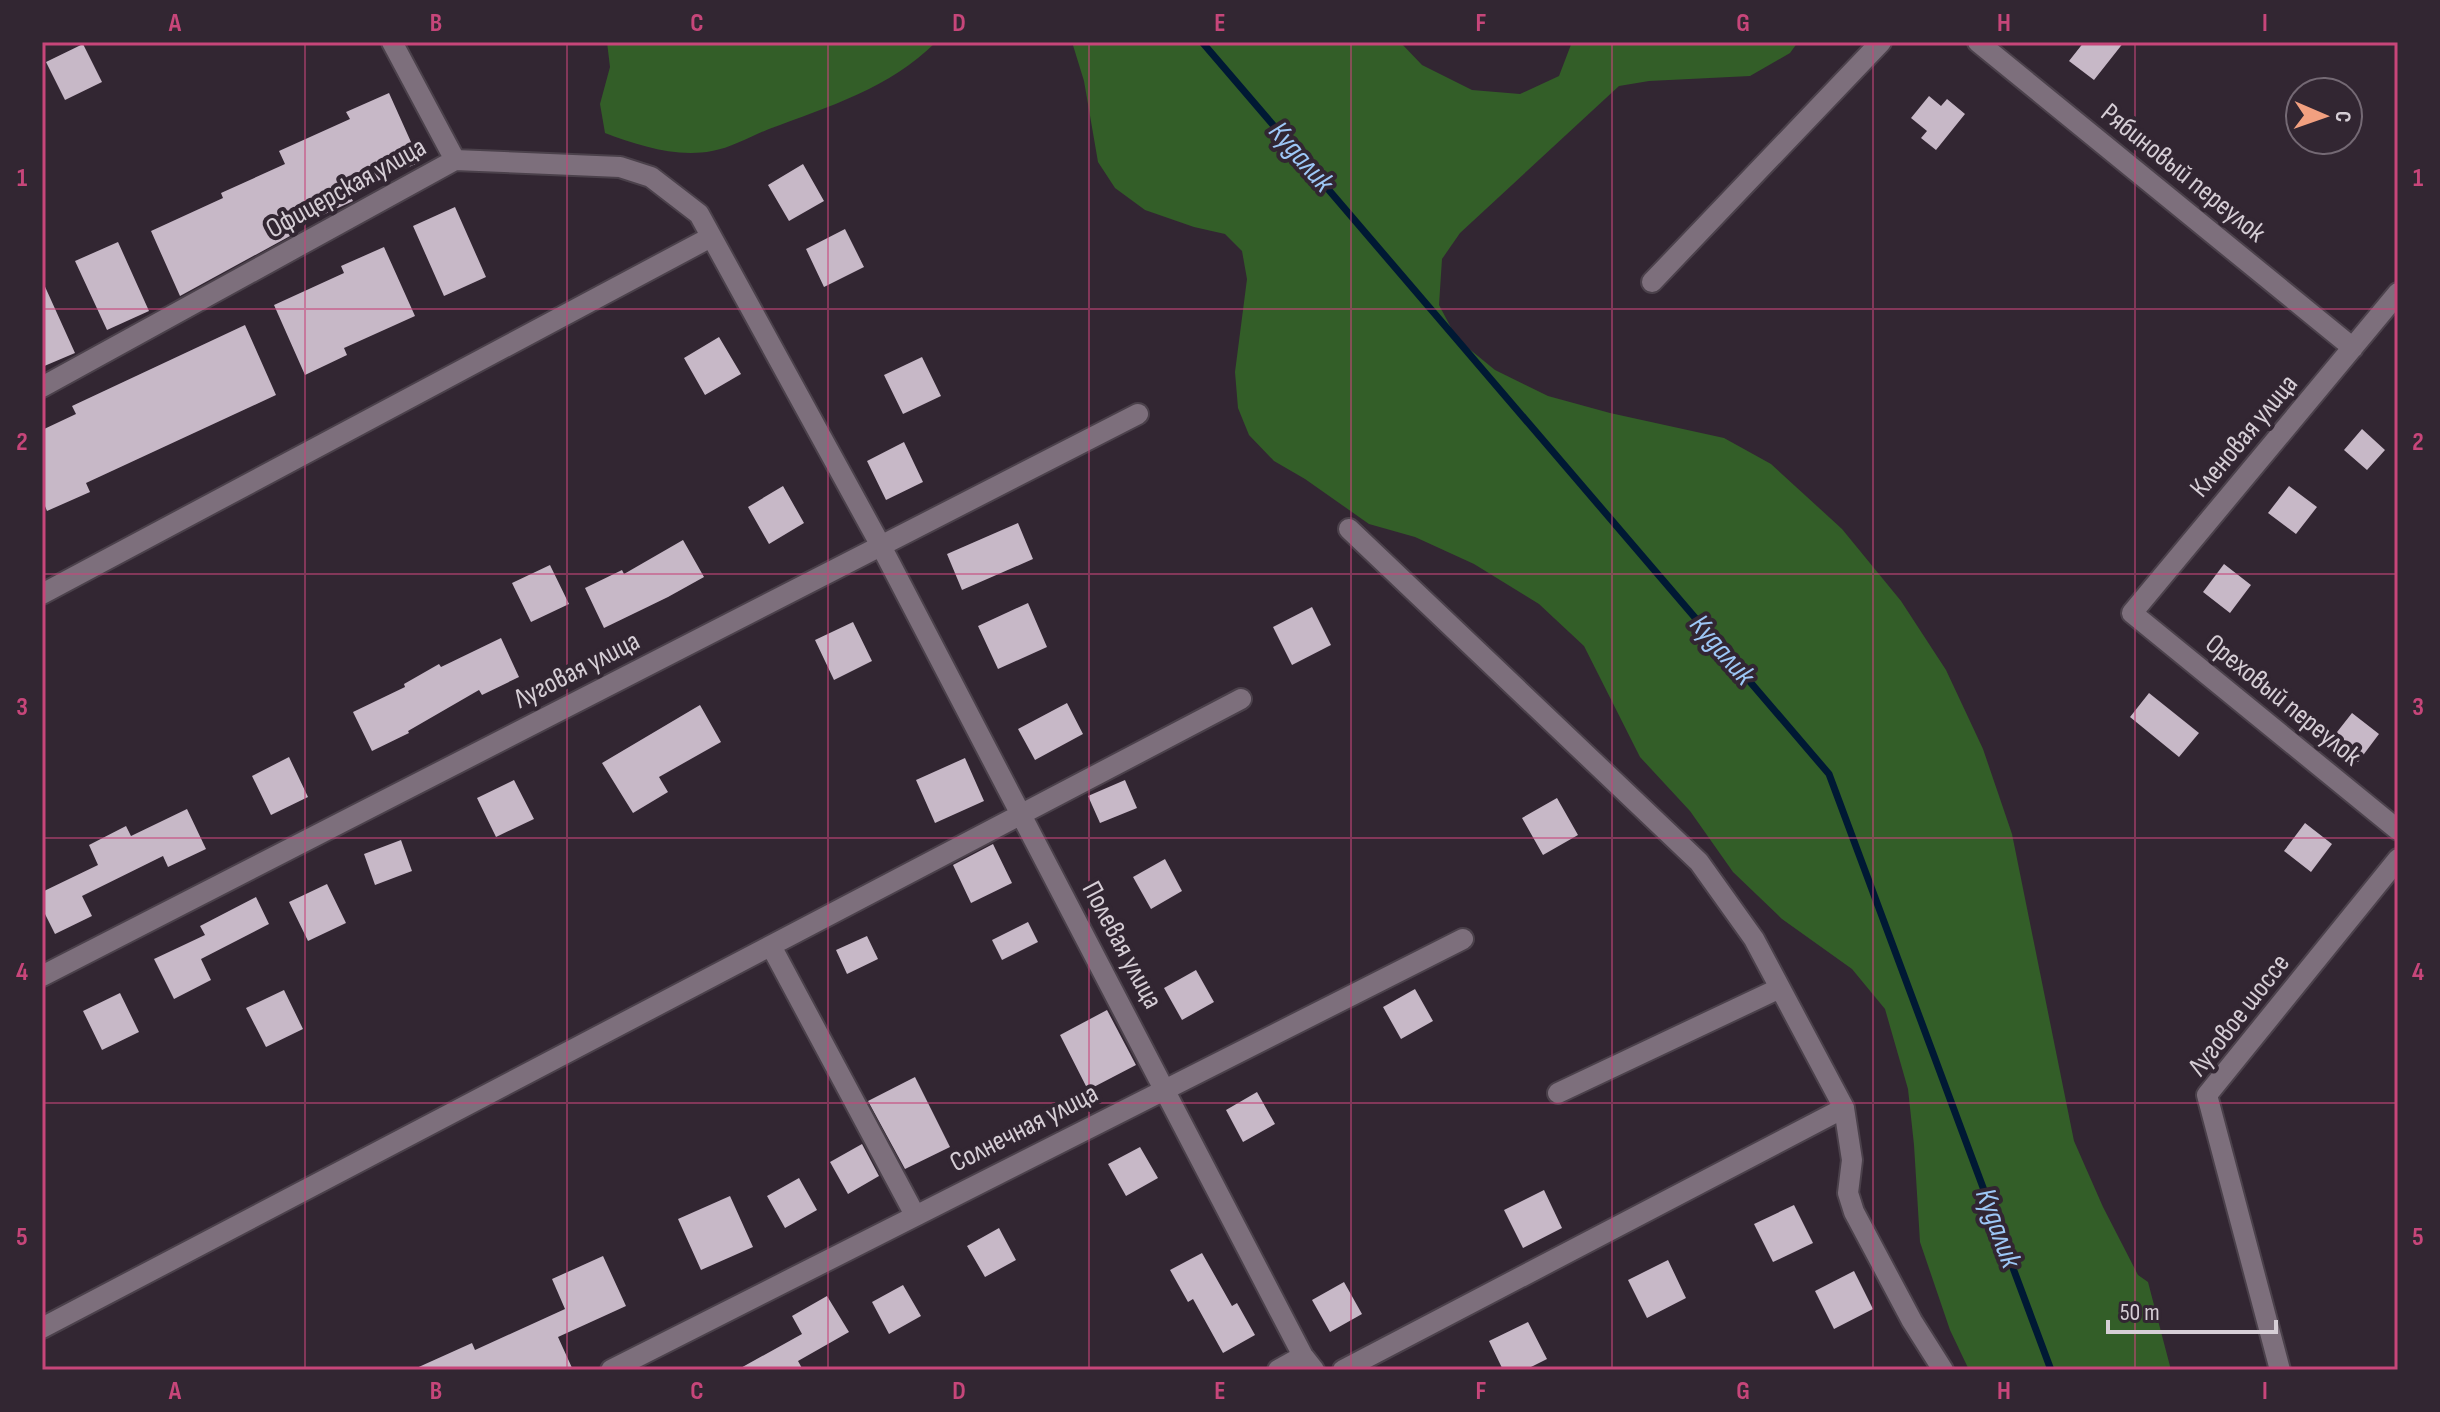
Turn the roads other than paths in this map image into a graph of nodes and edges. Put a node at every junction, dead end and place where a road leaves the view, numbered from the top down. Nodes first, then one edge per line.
1 (392, 42) edge
2 (1881, 42) edge
3 (1978, 42) edge
4 (455, 160) junction
5 (711, 237) junction
6 (1652, 282) dead end
7 (2398, 293) edge
8 (2353, 348) junction
9 (42, 387) edge
10 (1138, 414) dead end
11 (1349, 529) dead end
12 (881, 546) junction
13 (42, 594) edge
14 (2132, 613) joint
15 (1241, 699) dead end
16 (1022, 815) junction
17 (2398, 830) edge
18 (2398, 859) edge
19 (1463, 939) dead end
20 (771, 946) junction
21 (42, 976) edge
22 (1780, 988) junction
23 (1165, 1088) junction
24 (1558, 1093) dead end
25 (1844, 1108) junction
26 (915, 1215) junction
27 (42, 1328) edge
28 (1308, 1363) edge
29 (611, 1370) edge
30 (1278, 1370) edge
31 (1343, 1370) edge
32 (1943, 1370) edge
33 (2280, 1370) edge

1 - 4 street
2 - 6 street
3 - 8 street, Рябиновый переулок
4 - 5 street, Офицерская улица
4 - 9 street, Офицерская улица
5 - 12 street, Офицерская улица
5 - 13 street
7 - 8 street, Кленовая улица
8 - 14 street, Кленовая улица
10 - 12 street, Луговая улица
11 - 22 street
12 - 16 street, Полевая улица
12 - 21 street, Луговая улица
14 - 17 street, Ореховый переулок
15 - 16 street
16 - 20 street
16 - 23 street, Полевая улица
18 - 33 street, Луговое шоссе
19 - 23 street, Солнечная улица
20 - 26 street
20 - 27 street
22 - 24 street
22 - 25 street
23 - 26 street, Солнечная улица
23 - 28 street, Полевая улица
25 - 31 street
25 - 32 street
26 - 29 street, Солнечная улица
28 - 30 street

